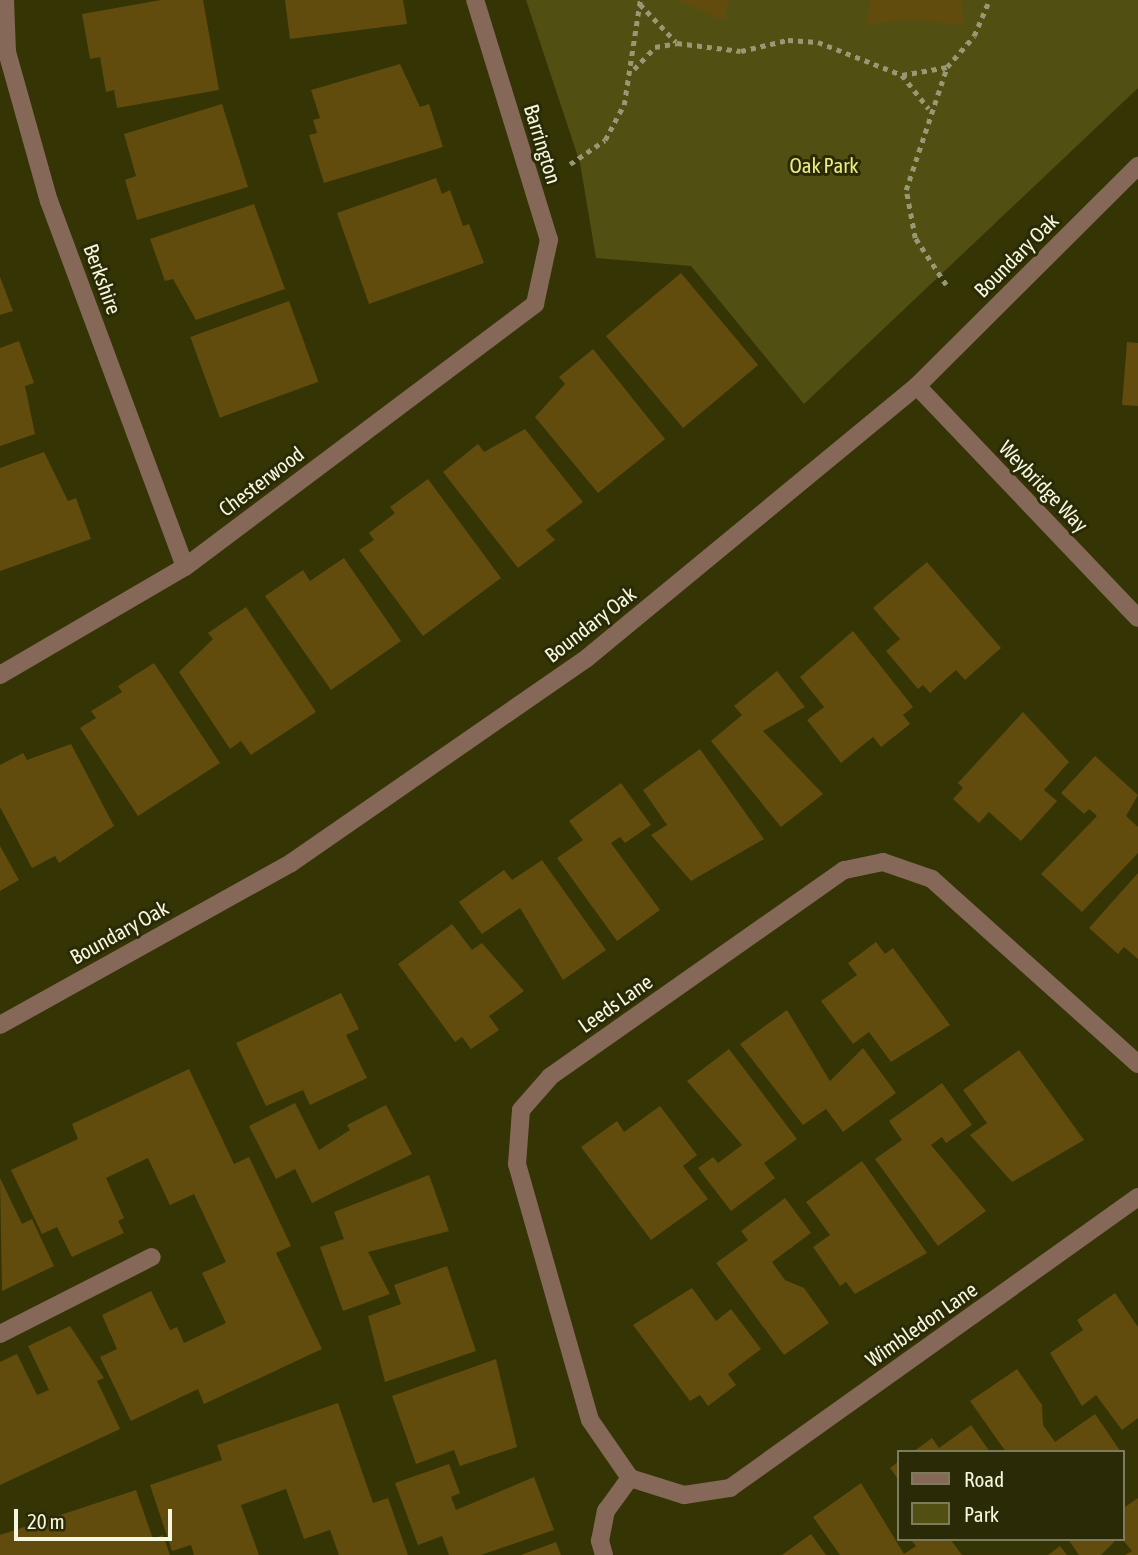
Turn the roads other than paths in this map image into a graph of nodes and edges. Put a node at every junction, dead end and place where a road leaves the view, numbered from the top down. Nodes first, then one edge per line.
1 (5, 0) edge
2 (475, 0) edge
3 (1138, 166) edge
4 (535, 304) joint
5 (917, 386) junction
6 (185, 567) junction
7 (1138, 618) edge
8 (0, 675) edge
9 (0, 1025) edge
10 (1138, 1064) edge
11 (1138, 1197) edge
12 (152, 1257) dead end
13 (0, 1334) edge
14 (630, 1478) junction
15 (604, 1555) edge

1 - 6 street, Berkshire
2 - 4 street, Barrington
3 - 5 street, Boundary Oak
4 - 6 street, Chesterwood
5 - 7 street, Weybridge Way
5 - 9 street, Boundary Oak
6 - 8 street, Chesterwood
10 - 14 street, Leeds Lane
11 - 14 street, Wimbledon Lane
12 - 13 street
14 - 15 street

